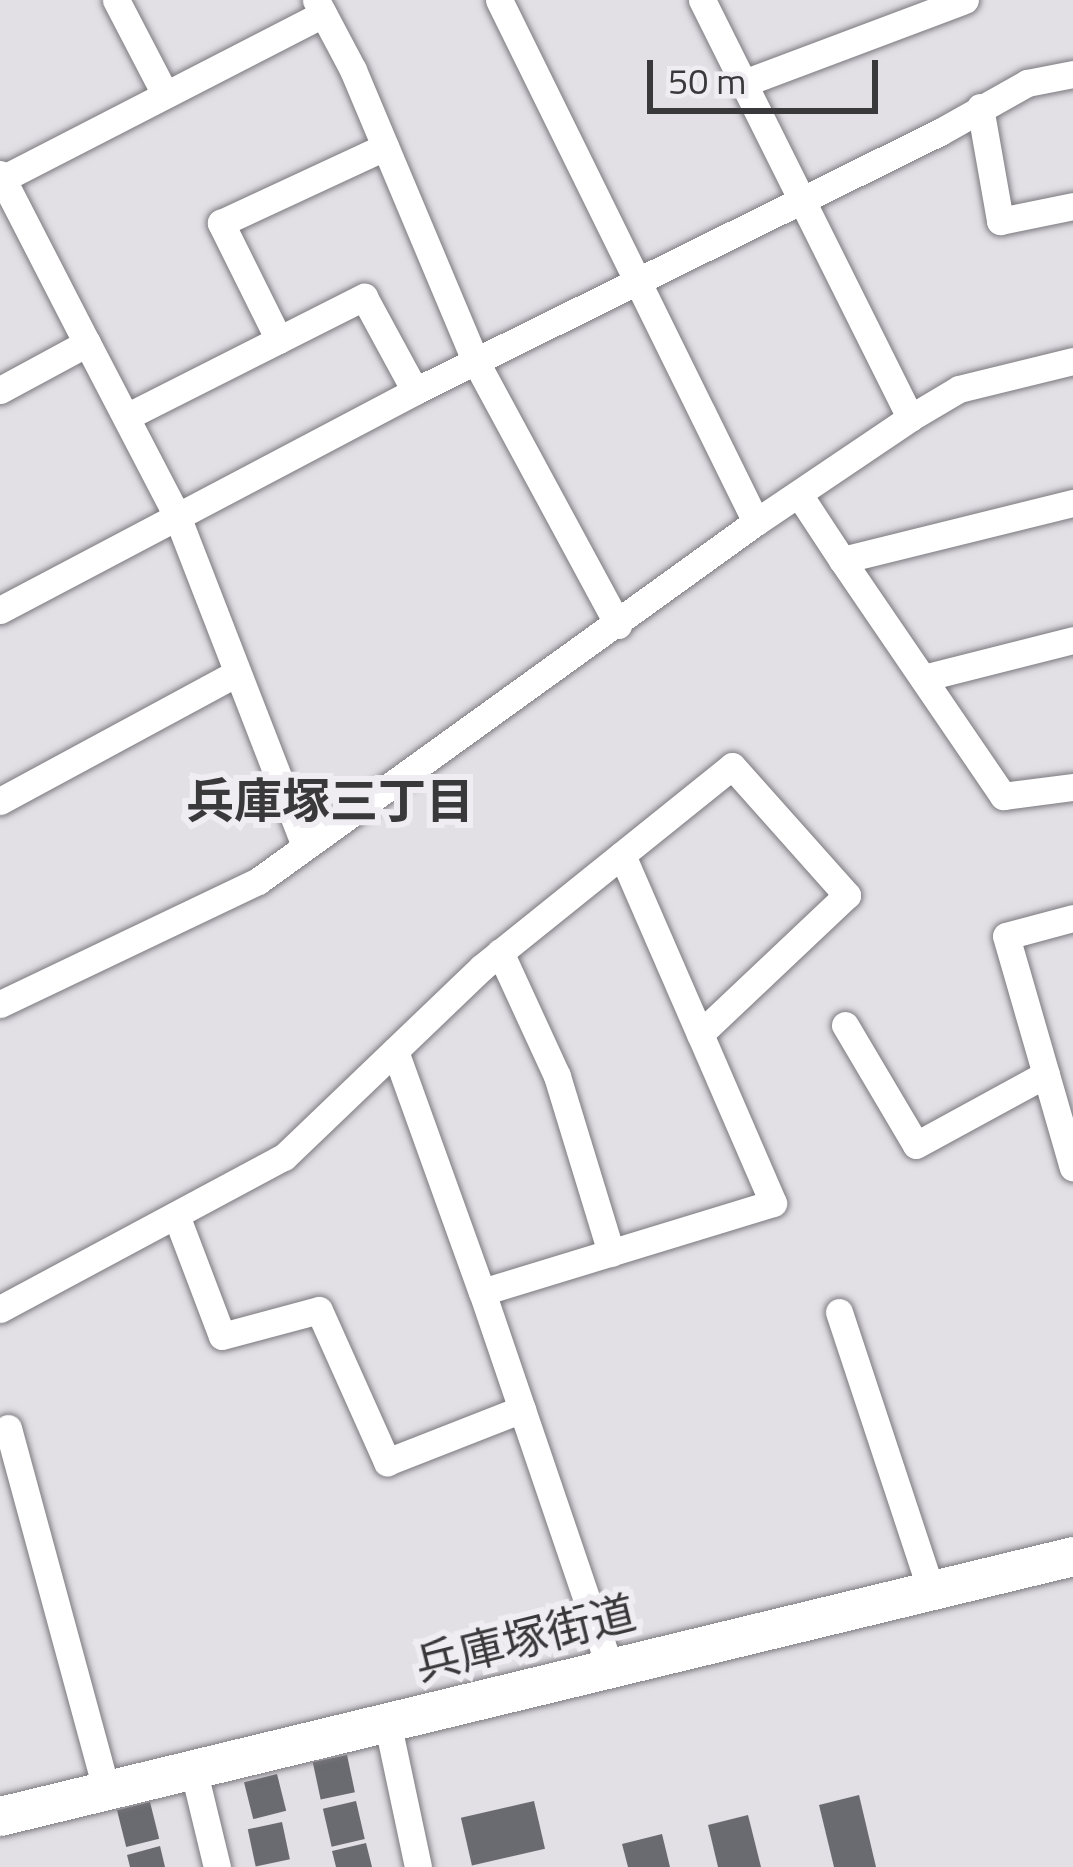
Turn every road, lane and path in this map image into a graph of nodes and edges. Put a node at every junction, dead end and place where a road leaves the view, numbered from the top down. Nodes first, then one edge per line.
1 (116, 0) edge
2 (499, 0) edge
3 (702, 0) edge
4 (965, 0) edge
5 (319, 7) edge
6 (1073, 74) edge
7 (744, 83) junction
8 (165, 94) junction
9 (980, 107) junction
10 (385, 147) junction
11 (1, 177) edge
12 (801, 202) junction
13 (1073, 206) edge
14 (639, 280) junction
15 (279, 340) junction
16 (87, 343) junction
17 (1073, 361) edge
18 (476, 362) junction
19 (0, 390) edge
20 (415, 391) junction
21 (126, 417) junction
22 (910, 418) junction
23 (800, 496) junction
24 (1073, 503) edge
25 (177, 516) junction
26 (756, 522) junction
27 (842, 560) junction
28 (0, 610) edge
29 (618, 625) junction
30 (1073, 640) edge
31 (237, 673) junction
32 (923, 678) junction
33 (1073, 787) edge
34 (0, 801) edge
35 (304, 846) junction
36 (622, 855) junction
37 (1073, 918) edge
38 (500, 952) junction
39 (0, 1004) edge
40 (845, 1025) dead end
41 (700, 1034) junction
42 (395, 1051) junction
43 (1046, 1074) junction
44 (1073, 1168) edge
45 (176, 1215) junction
46 (611, 1253) junction
47 (482, 1292) junction
48 (0, 1310) edge
49 (839, 1312) dead end
50 (522, 1409) junction
51 (3, 1421) edge
52 (1073, 1556) edge
53 (931, 1590) junction
54 (610, 1667) junction
55 (387, 1721) junction
56 (193, 1768) junction
57 (106, 1789) junction
58 (0, 1816) edge
59 (218, 1867) edge
60 (418, 1867) edge

1 - 8 street
2 - 14 street
3 - 7 street
4 - 7 street
5 - 8 street
5 - 10 street
6 - 9 street
7 - 12 street
8 - 11 street
9 - 12 street
9 - 13 street
10 - 15 street
10 - 18 street
11 - 16 street
12 - 14 street
12 - 22 street
14 - 18 street
14 - 26 street
15 - 20 street
15 - 21 street
16 - 19 street
16 - 21 street
17 - 22 street
18 - 20 street
18 - 29 street
20 - 25 street
21 - 25 street
22 - 23 street
23 - 26 street
23 - 27 street
24 - 27 street
25 - 28 street
25 - 31 street
26 - 29 street
27 - 32 street
29 - 35 street
30 - 32 street
31 - 34 street
31 - 35 street
32 - 33 street
35 - 39 street
36 - 38 street
36 - 41 street
36 - 41 street
37 - 43 street
38 - 42 street
38 - 46 street
40 - 43 street
41 - 46 street
42 - 45 street
42 - 47 street
43 - 44 street
45 - 48 street
45 - 50 street
46 - 47 street
47 - 50 street
49 - 53 street
50 - 54 street
51 - 57 street
52 - 53 street, 兵庫塚街道
53 - 54 street, 兵庫塚街道
54 - 55 street, 兵庫塚街道
55 - 56 street, 兵庫塚街道
55 - 60 street
56 - 57 street, 兵庫塚街道
56 - 59 street
57 - 58 street, 兵庫塚街道

